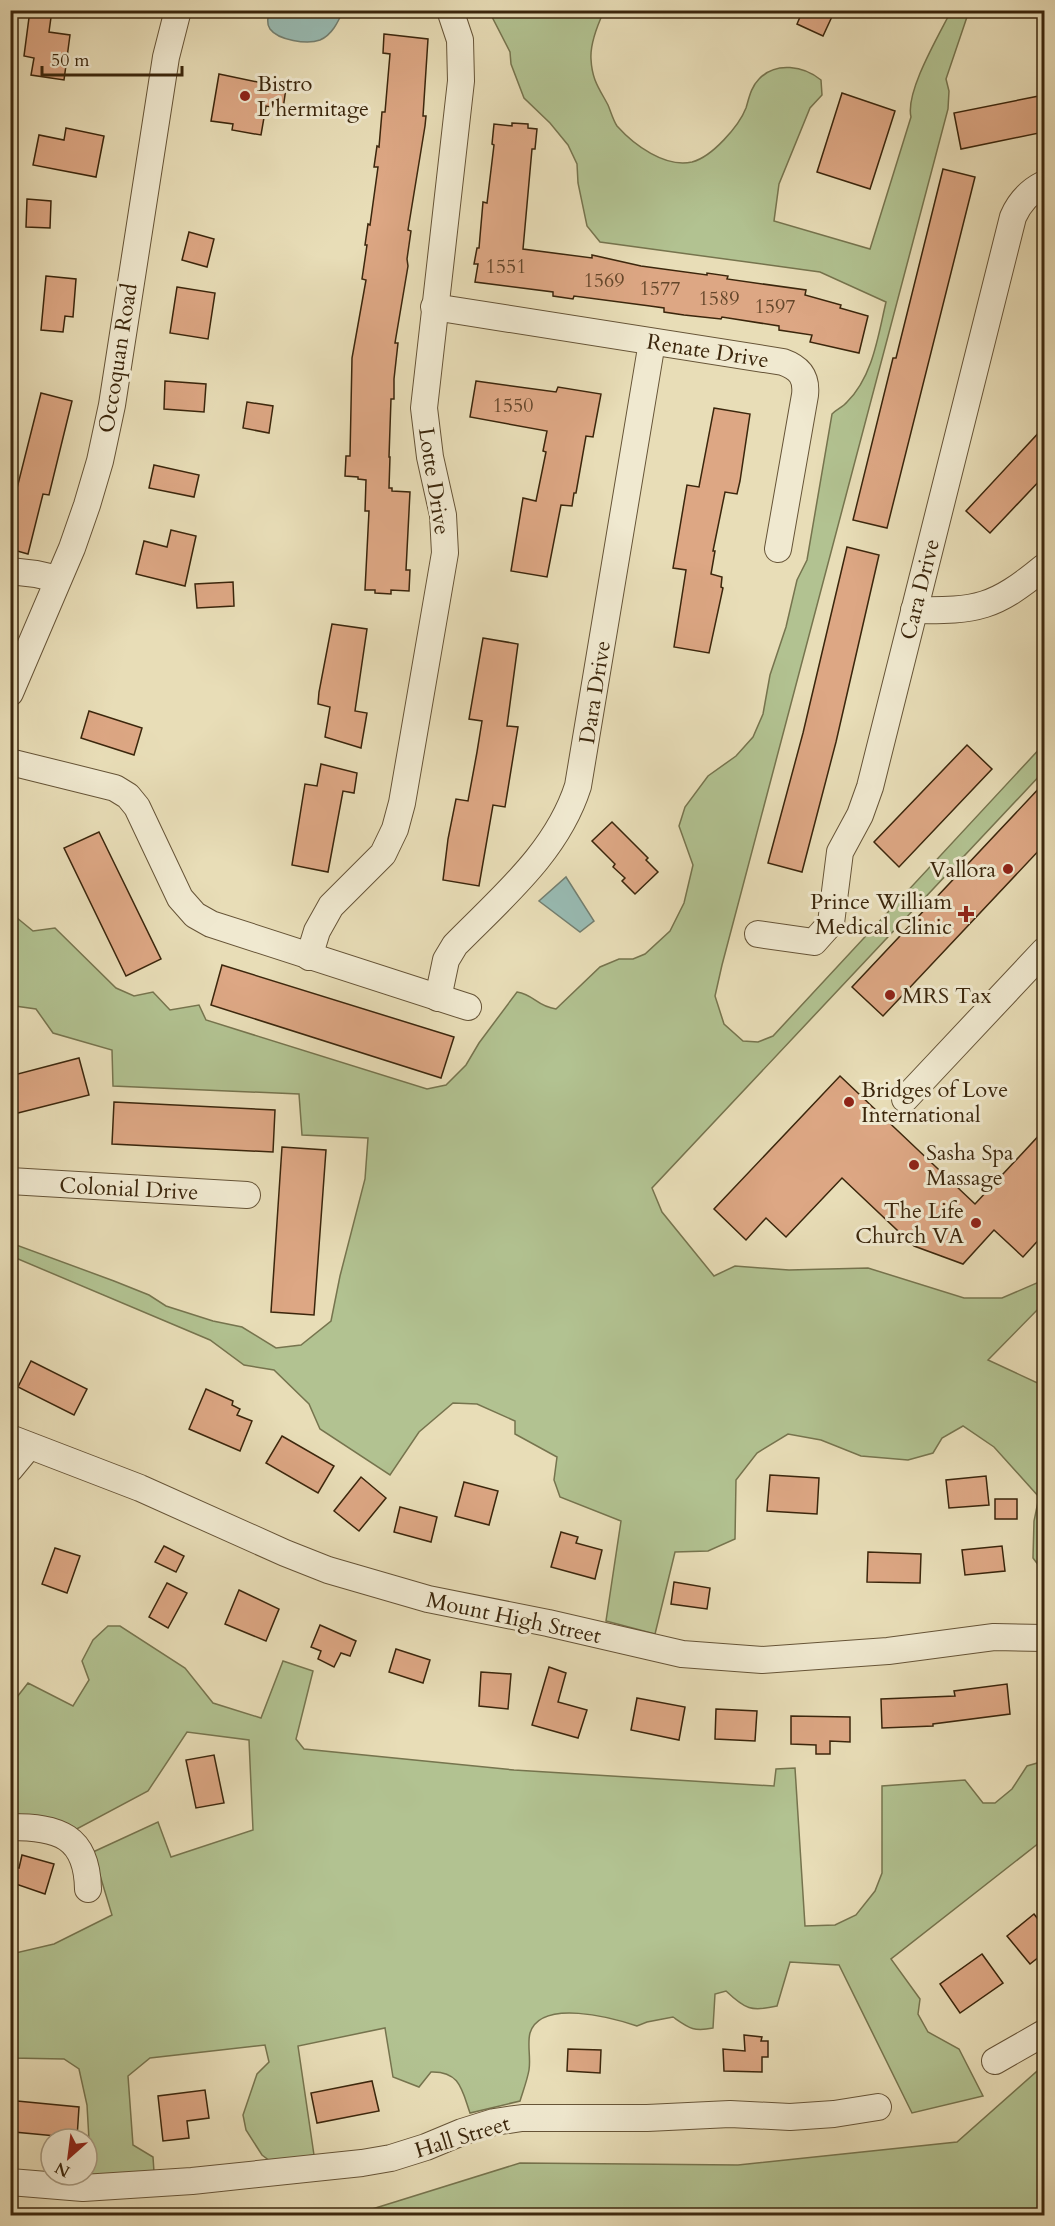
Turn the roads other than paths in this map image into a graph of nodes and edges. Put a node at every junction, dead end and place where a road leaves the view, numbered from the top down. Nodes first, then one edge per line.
1 (178, 10) edge
2 (450, 10) edge
3 (1044, 184) edge
4 (434, 307) junction
5 (652, 342) junction
6 (777, 549) dead end
7 (1044, 567) edge
8 (10, 571) edge
9 (58, 579) junction
10 (914, 610) junction
11 (16, 676) edge
12 (10, 693) edge
13 (10, 762) edge
14 (758, 934) dead end
15 (1044, 951) edge
16 (309, 957) junction
17 (438, 998) junction
18 (468, 1007) dead end
19 (905, 1098) dead end
20 (10, 1182) edge
21 (247, 1195) dead end
22 (20, 1442) edge
23 (10, 1469) edge
24 (1044, 1638) edge
25 (10, 1827) edge
26 (88, 1889) dead end
27 (1044, 2033) edge
28 (995, 2061) dead end
29 (878, 2107) dead end
30 (10, 2182) edge

1 - 9 street, Occoquan Road
2 - 4 street, Lotte Drive
3 - 10 street, Cara Drive
4 - 5 street, Renate Drive
4 - 16 street, Lotte Drive
5 - 6 street, Renate Drive
5 - 17 street, Dara Drive
7 - 10 street
8 - 9 street
9 - 11 street, Occoquan Road
10 - 14 street, Cara Drive
11 - 12 street, Occoquan Road
13 - 16 street
15 - 19 street
16 - 17 street
17 - 18 street
20 - 21 street, Colonial Drive
22 - 23 street
22 - 24 street, Mount High Street
25 - 26 street
27 - 28 street
29 - 30 street, Hall Street

